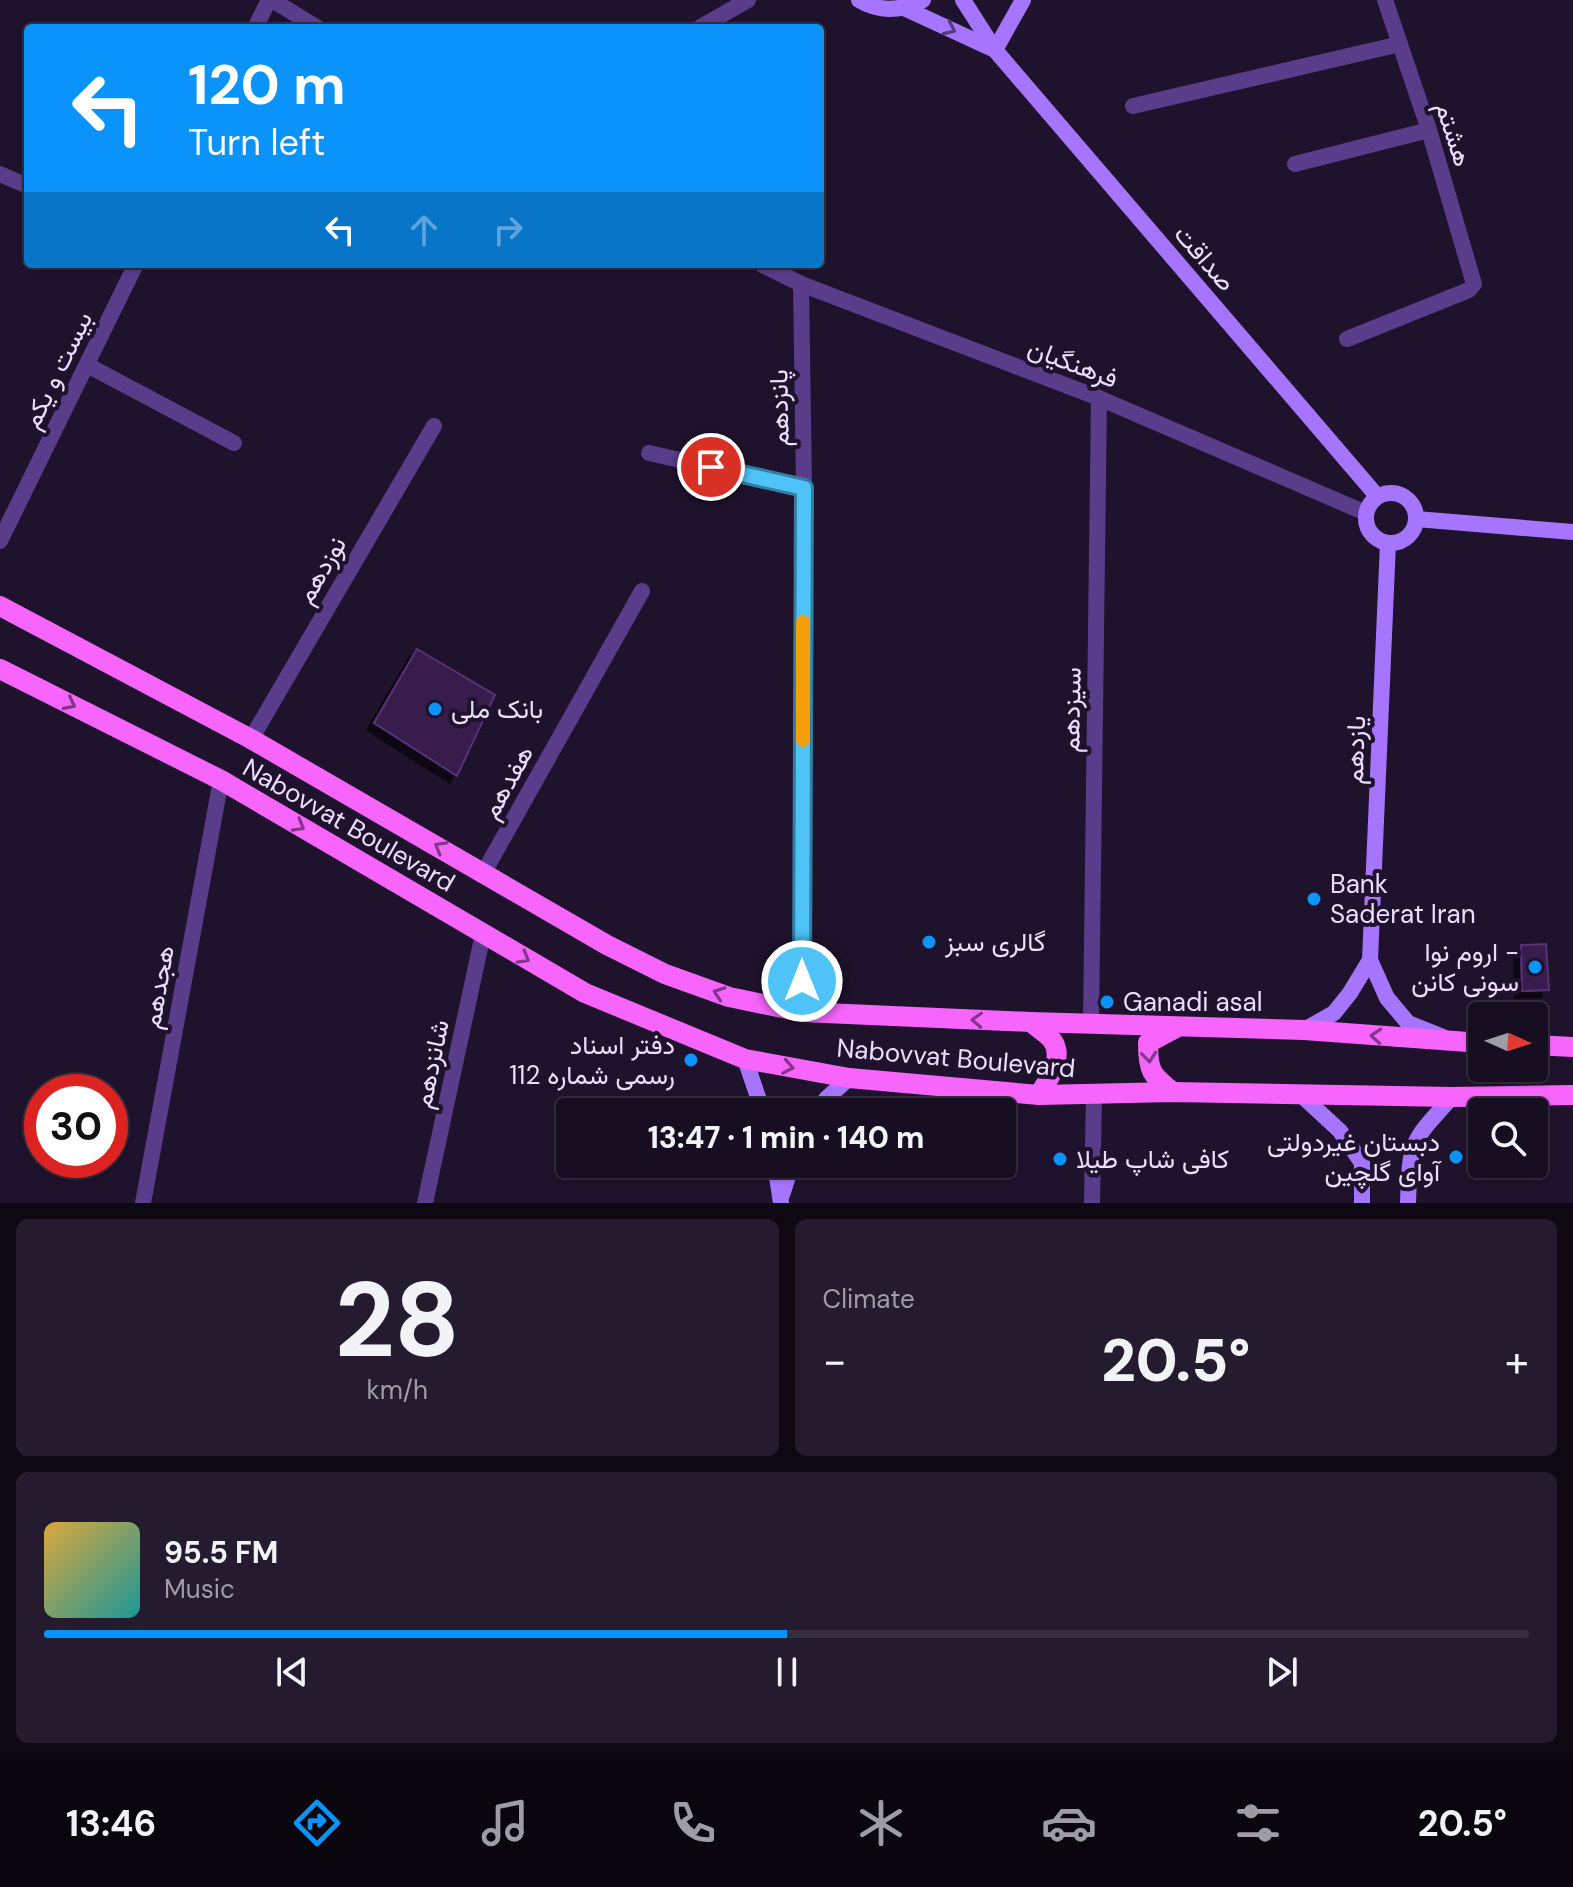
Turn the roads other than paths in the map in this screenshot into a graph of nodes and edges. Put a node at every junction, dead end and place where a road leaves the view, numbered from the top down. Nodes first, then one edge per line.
1 (270, 0) edge
2 (748, 0) edge
3 (762, 0) edge
4 (859, 0) edge
5 (923, 0) edge
6 (963, 0) edge
7 (1023, 0) edge
8 (1385, 0) edge
9 (904, 8) junction
10 (257, 24) edge
11 (311, 24) edge
12 (706, 24) edge
13 (1400, 44) junction
14 (995, 50) junction
15 (1133, 106) dead end
16 (1429, 130) junction
17 (1295, 164) dead end
18 (0, 174) edge
19 (24, 184) edge
20 (134, 268) edge
21 (769, 268) edge
22 (801, 284) junction
23 (1347, 339) dead end
24 (87, 365) junction
25 (1099, 398) junction
26 (434, 426) dead end
27 (234, 443) dead end
28 (649, 453) dead end
29 (804, 488) junction
30 (1377, 496) junction
31 (1366, 513) junction
32 (1416, 519) junction
33 (1573, 532) edge
34 (0, 541) edge
35 (1388, 543) junction
36 (642, 591) dead end
37 (0, 606) edge
38 (0, 669) edge
39 (251, 739) junction
40 (221, 780) junction
41 (484, 872) junction
42 (483, 934) junction
43 (1370, 960) junction
44 (802, 1012) junction
45 (1031, 1022) junction
46 (1091, 1023) junction
47 (1176, 1028) junction
48 (1304, 1030) junction
49 (1456, 1042) junction
50 (1468, 1042) edge
51 (1548, 1046) edge
52 (1573, 1047) edge
53 (745, 1059) junction
54 (849, 1078) junction
55 (1173, 1092) junction
56 (1094, 1094) junction
57 (1300, 1094) junction
58 (1039, 1095) junction
59 (1573, 1095) edge
60 (1452, 1097) junction
61 (758, 1098) edge
62 (827, 1098) edge
63 (777, 1178) edge
64 (788, 1178) edge
65 (781, 1202) edge
66 (143, 1203) edge
67 (425, 1203) edge
68 (1092, 1203) edge
69 (1362, 1203) edge
70 (1408, 1203) edge

1 - 10 street
1 - 11 street
2 - 3 street
2 - 12 street
4 - 9 street
5 - 9 street
6 - 14 street, صداقت
7 - 14 street
8 - 13 street, هشتم
9 -> 14 street, صداقت
13 - 15 street
13 - 16 street, هشتم
14 - 30 street, صداقت
16 - 17 street
16 - 23 street, هشتم
18 - 19 street
20 - 24 street, بیست و یکم
21 - 22 street, فرهنگیان
22 - 25 street, فرهنگیان
22 - 29 street, پانزدهم
24 - 27 street
24 - 34 street, بیست و یکم
25 - 31 street, فرهنگیان
25 - 46 street, سیزدهم
26 - 39 street, نوزدهم
28 - 29 street
29 - 44 street, پانزدهم
30 - 31 street
30 - 32 street
31 - 35 street
32 - 33 street
32 - 35 street
35 - 43 street, یازدهم
36 - 41 street, هفدهم
37 - 39 main road, Nabovvat Boulevard
38 -> 40 main road, Nabovvat Boulevard
41 -> 39 main road, Nabovvat Boulevard
40 -> 42 main road, Nabovvat Boulevard
40 - 66 street, هجدهم
44 -> 41 main road, Nabovvat Boulevard
42 -> 53 main road, Nabovvat Boulevard
42 - 67 street, شانزدهم
43 - 48 street
43 - 49 street
45 -> 44 main road, Nabovvat Boulevard
45 - 46 main road, Nabovvat Boulevard
45 - 58 main road
46 - 47 main road, Nabovvat Boulevard
47 - 48 main road, Nabovvat Boulevard
47 -> 55 main road
49 -> 48 main road, Nabovvat Boulevard
49 - 50 main road, Nabovvat Boulevard
51 - 52 main road
53 -> 54 main road, Nabovvat Boulevard
53 - 61 street
54 - 58 main road, Nabovvat Boulevard
54 - 62 street
55 - 56 main road, Nabovvat Boulevard
55 - 57 main road, Nabovvat Boulevard
56 - 58 main road, Nabovvat Boulevard
56 - 68 street
57 - 60 main road, Nabovvat Boulevard
57 - 69 street
59 - 60 main road, Nabovvat Boulevard
60 - 70 street
63 - 65 street
64 - 65 street

